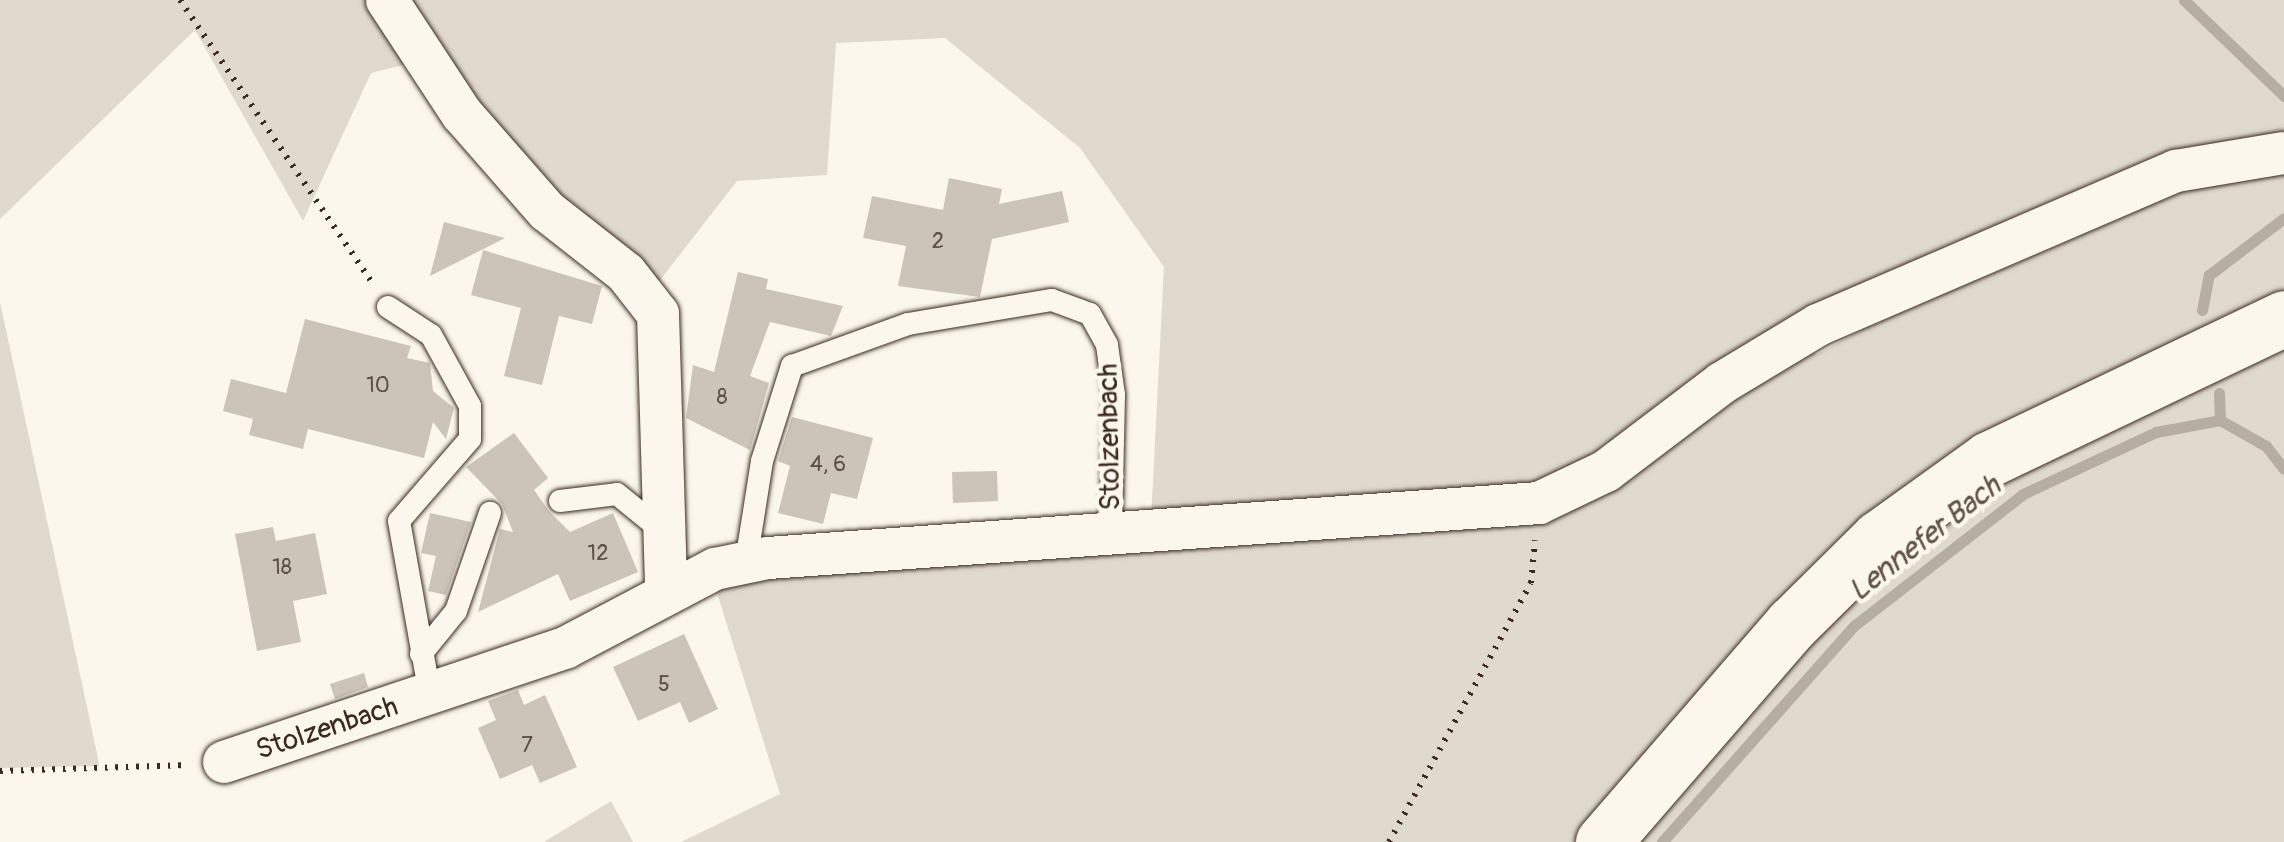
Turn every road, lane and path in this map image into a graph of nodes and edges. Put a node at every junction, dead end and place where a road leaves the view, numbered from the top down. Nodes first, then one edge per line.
1 (180, 0) edge
2 (387, 0) edge
3 (2284, 153) edge
4 (388, 307) joint
5 (2284, 318) edge
6 (560, 500) dead end
7 (1539, 503) junction
8 (490, 514) dead end
9 (1111, 530) junction
10 (668, 535) junction
11 (746, 562) junction
12 (666, 591) junction
13 (421, 654) junction
14 (430, 696) junction
15 (224, 762) joint
16 (0, 772) edge
17 (1388, 842) edge
18 (1603, 842) edge

1 - 4 path
2 - 10 street
3 - 7 street
4 - 13 lane, Stolzenbach
5 - 18 main road
6 - 10 lane
7 - 9 street
7 - 17 path
8 - 13 lane
9 - 11 street, Stolzenbach
9 - 11 lane, Stolzenbach
10 - 12 street
11 - 12 street, Stolzenbach
12 - 14 street, Stolzenbach
13 - 14 lane, Stolzenbach
14 - 15 street, Stolzenbach
15 - 16 path

